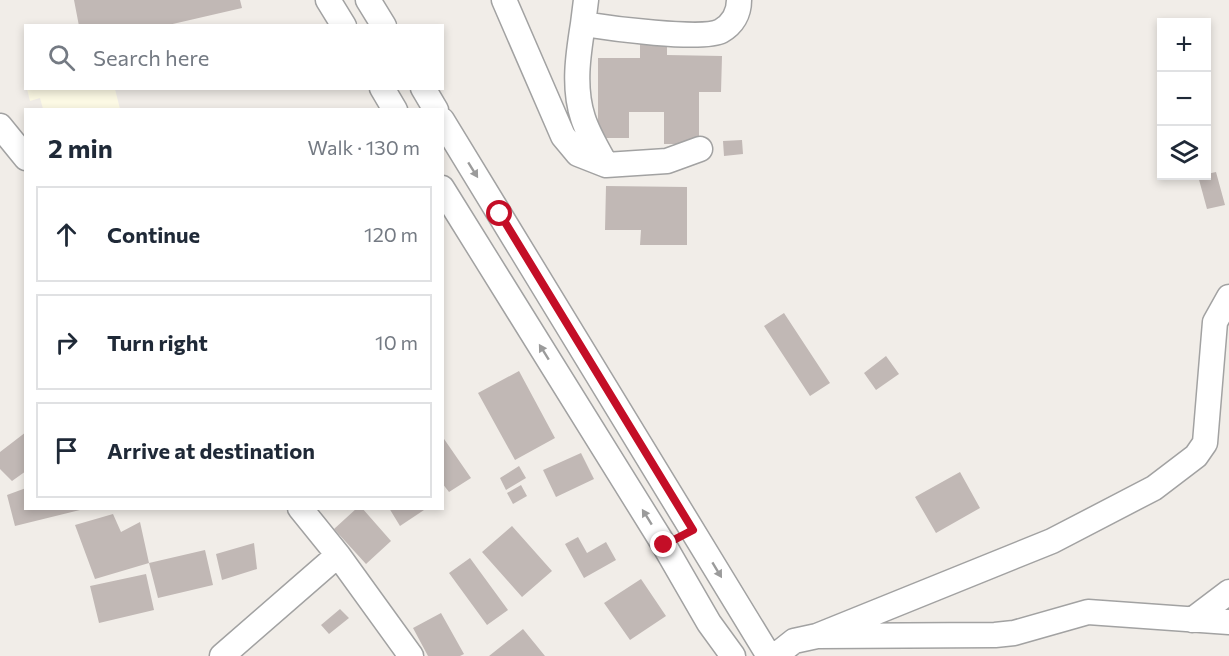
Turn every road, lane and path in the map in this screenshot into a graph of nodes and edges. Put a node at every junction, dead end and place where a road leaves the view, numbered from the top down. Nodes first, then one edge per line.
1 (328, 0) edge
2 (368, 0) edge
3 (504, 0) edge
4 (586, 0) edge
5 (739, 0) edge
6 (343, 24) edge
7 (383, 24) edge
8 (583, 24) junction
9 (383, 90) edge
10 (424, 90) edge
11 (394, 108) edge
12 (435, 108) edge
13 (444, 123) edge
14 (0, 126) edge
15 (700, 149) dead end
16 (24, 156) edge
17 (606, 165) junction
18 (488, 194) junction
19 (444, 195) edge
20 (451, 220) edge
21 (1229, 297) edge
22 (302, 510) edge
23 (693, 530) junction
24 (664, 545) junction
25 (338, 555) junction
26 (1229, 592) edge
27 (1192, 620) junction
28 (1229, 622) edge
29 (817, 636) junction
30 (222, 656) edge
31 (411, 656) edge
32 (733, 656) edge
33 (769, 656) edge
34 (775, 656) edge

1 - 6 street
2 - 7 street
3 - 17 street
4 - 8 street
5 - 8 street
8 - 17 street
9 - 11 street
10 - 12 street
13 -> 18 street
14 - 16 street
15 - 17 street
18 - 20 street
18 - 23 street
19 - 20 street
24 -> 20 street
21 - 29 street
22 - 25 street
23 - 24 street
23 -> 33 street
24 - 32 street
25 - 30 street
25 - 31 street
26 - 27 street
27 - 28 street
27 - 29 street
29 - 34 street

